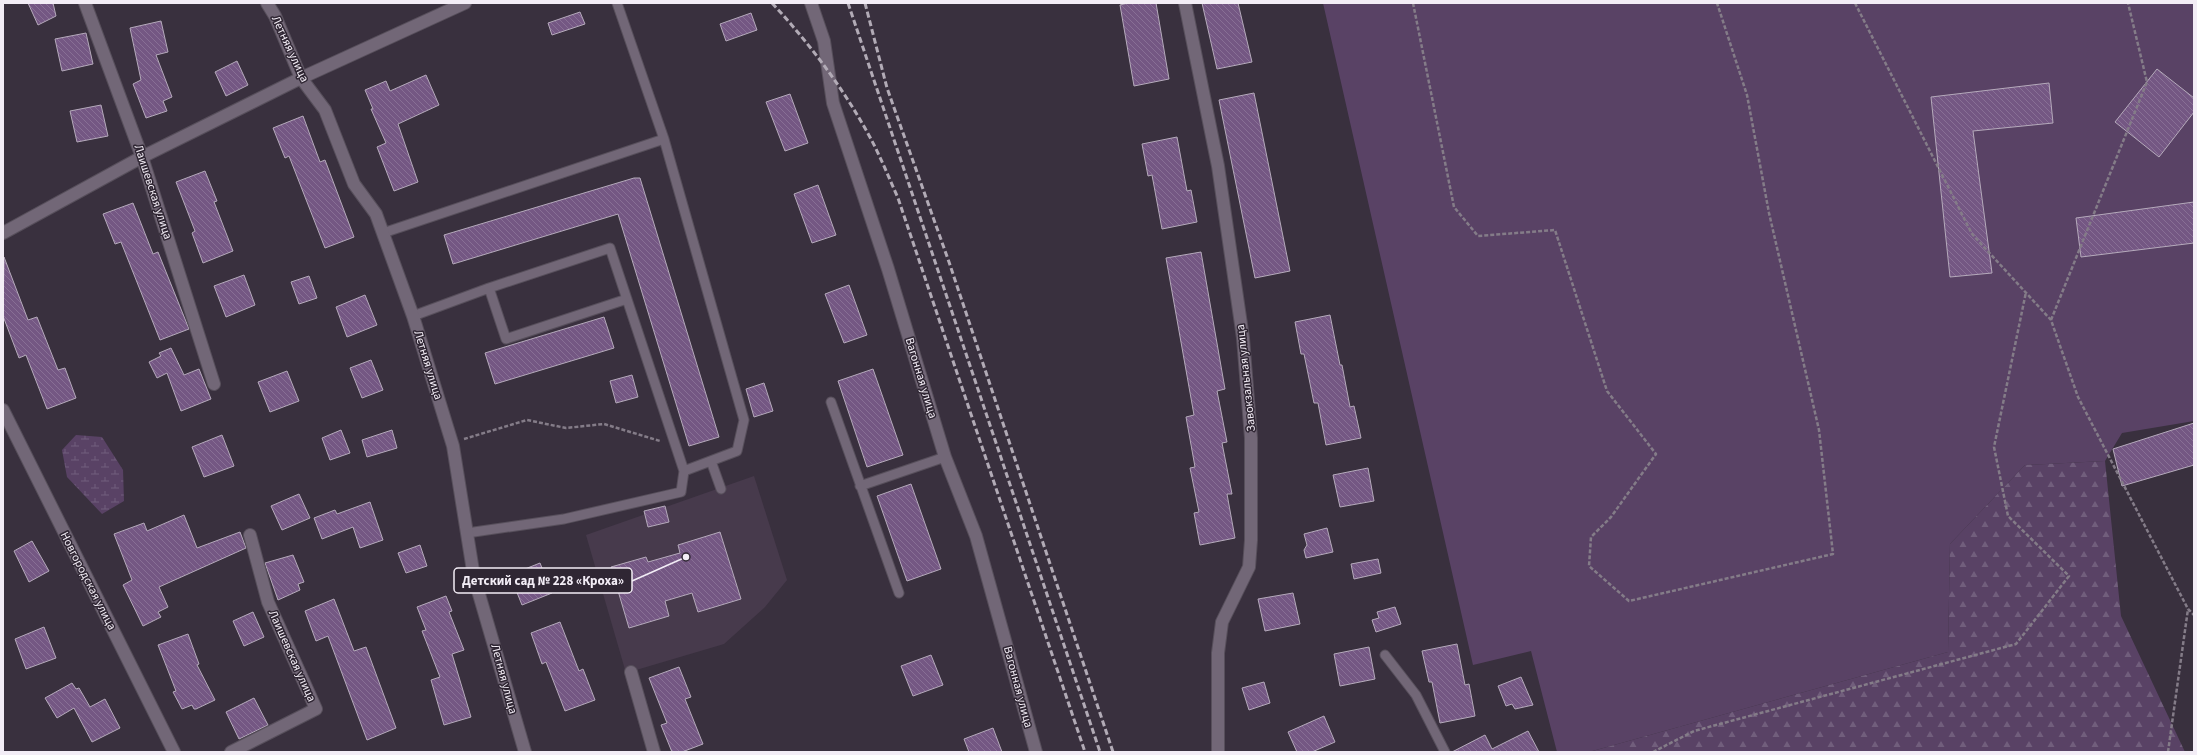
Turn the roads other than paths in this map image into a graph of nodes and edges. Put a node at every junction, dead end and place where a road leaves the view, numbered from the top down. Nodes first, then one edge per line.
1 (84, 3) edge
2 (267, 3) edge
3 (464, 3) edge
4 (617, 3) edge
5 (811, 3) edge
6 (1185, 3) edge
7 (301, 78) junction
8 (664, 139) junction
9 (142, 157) junction
10 (383, 232) junction
11 (3, 234) edge
12 (489, 288) junction
13 (627, 299) junction
14 (413, 316) junction
15 (214, 384) dead end
16 (831, 402) dead end
17 (3, 410) edge
18 (945, 457) junction
19 (711, 461) junction
20 (684, 471) junction
21 (860, 486) junction
22 (721, 489) dead end
23 (467, 533) junction
24 (250, 535) dead end
25 (899, 593) dead end
26 (1385, 655) dead end
27 (631, 672) dead end
28 (174, 752) edge
29 (231, 752) edge
30 (525, 752) edge
31 (654, 752) edge
32 (1036, 752) edge
33 (1218, 752) edge
34 (1445, 752) edge

1 - 9 street, Лаишевская улица
2 - 7 street, Летняя улица
3 - 7 street
4 - 8 lane
5 - 18 street, Вагонная улица
6 - 33 street, Завокзальная улица
7 - 9 street
7 - 10 street, Летняя улица
8 - 10 lane
8 - 19 lane
9 - 11 street
9 - 15 street, Лаишевская улица
10 - 14 street, Летняя улица
12 - 13 lane
12 - 13 lane
12 - 14 lane
13 - 20 lane
14 - 23 street, Летняя улица
16 - 21 lane
17 - 28 street, Новгородская улица
18 - 21 lane
18 - 32 street, Вагонная улица
19 - 20 lane
19 - 22 lane
20 - 23 lane
21 - 25 lane
23 - 30 street, Летняя улица
24 - 29 street, Лаишевская улица
26 - 34 lane
27 - 31 street

